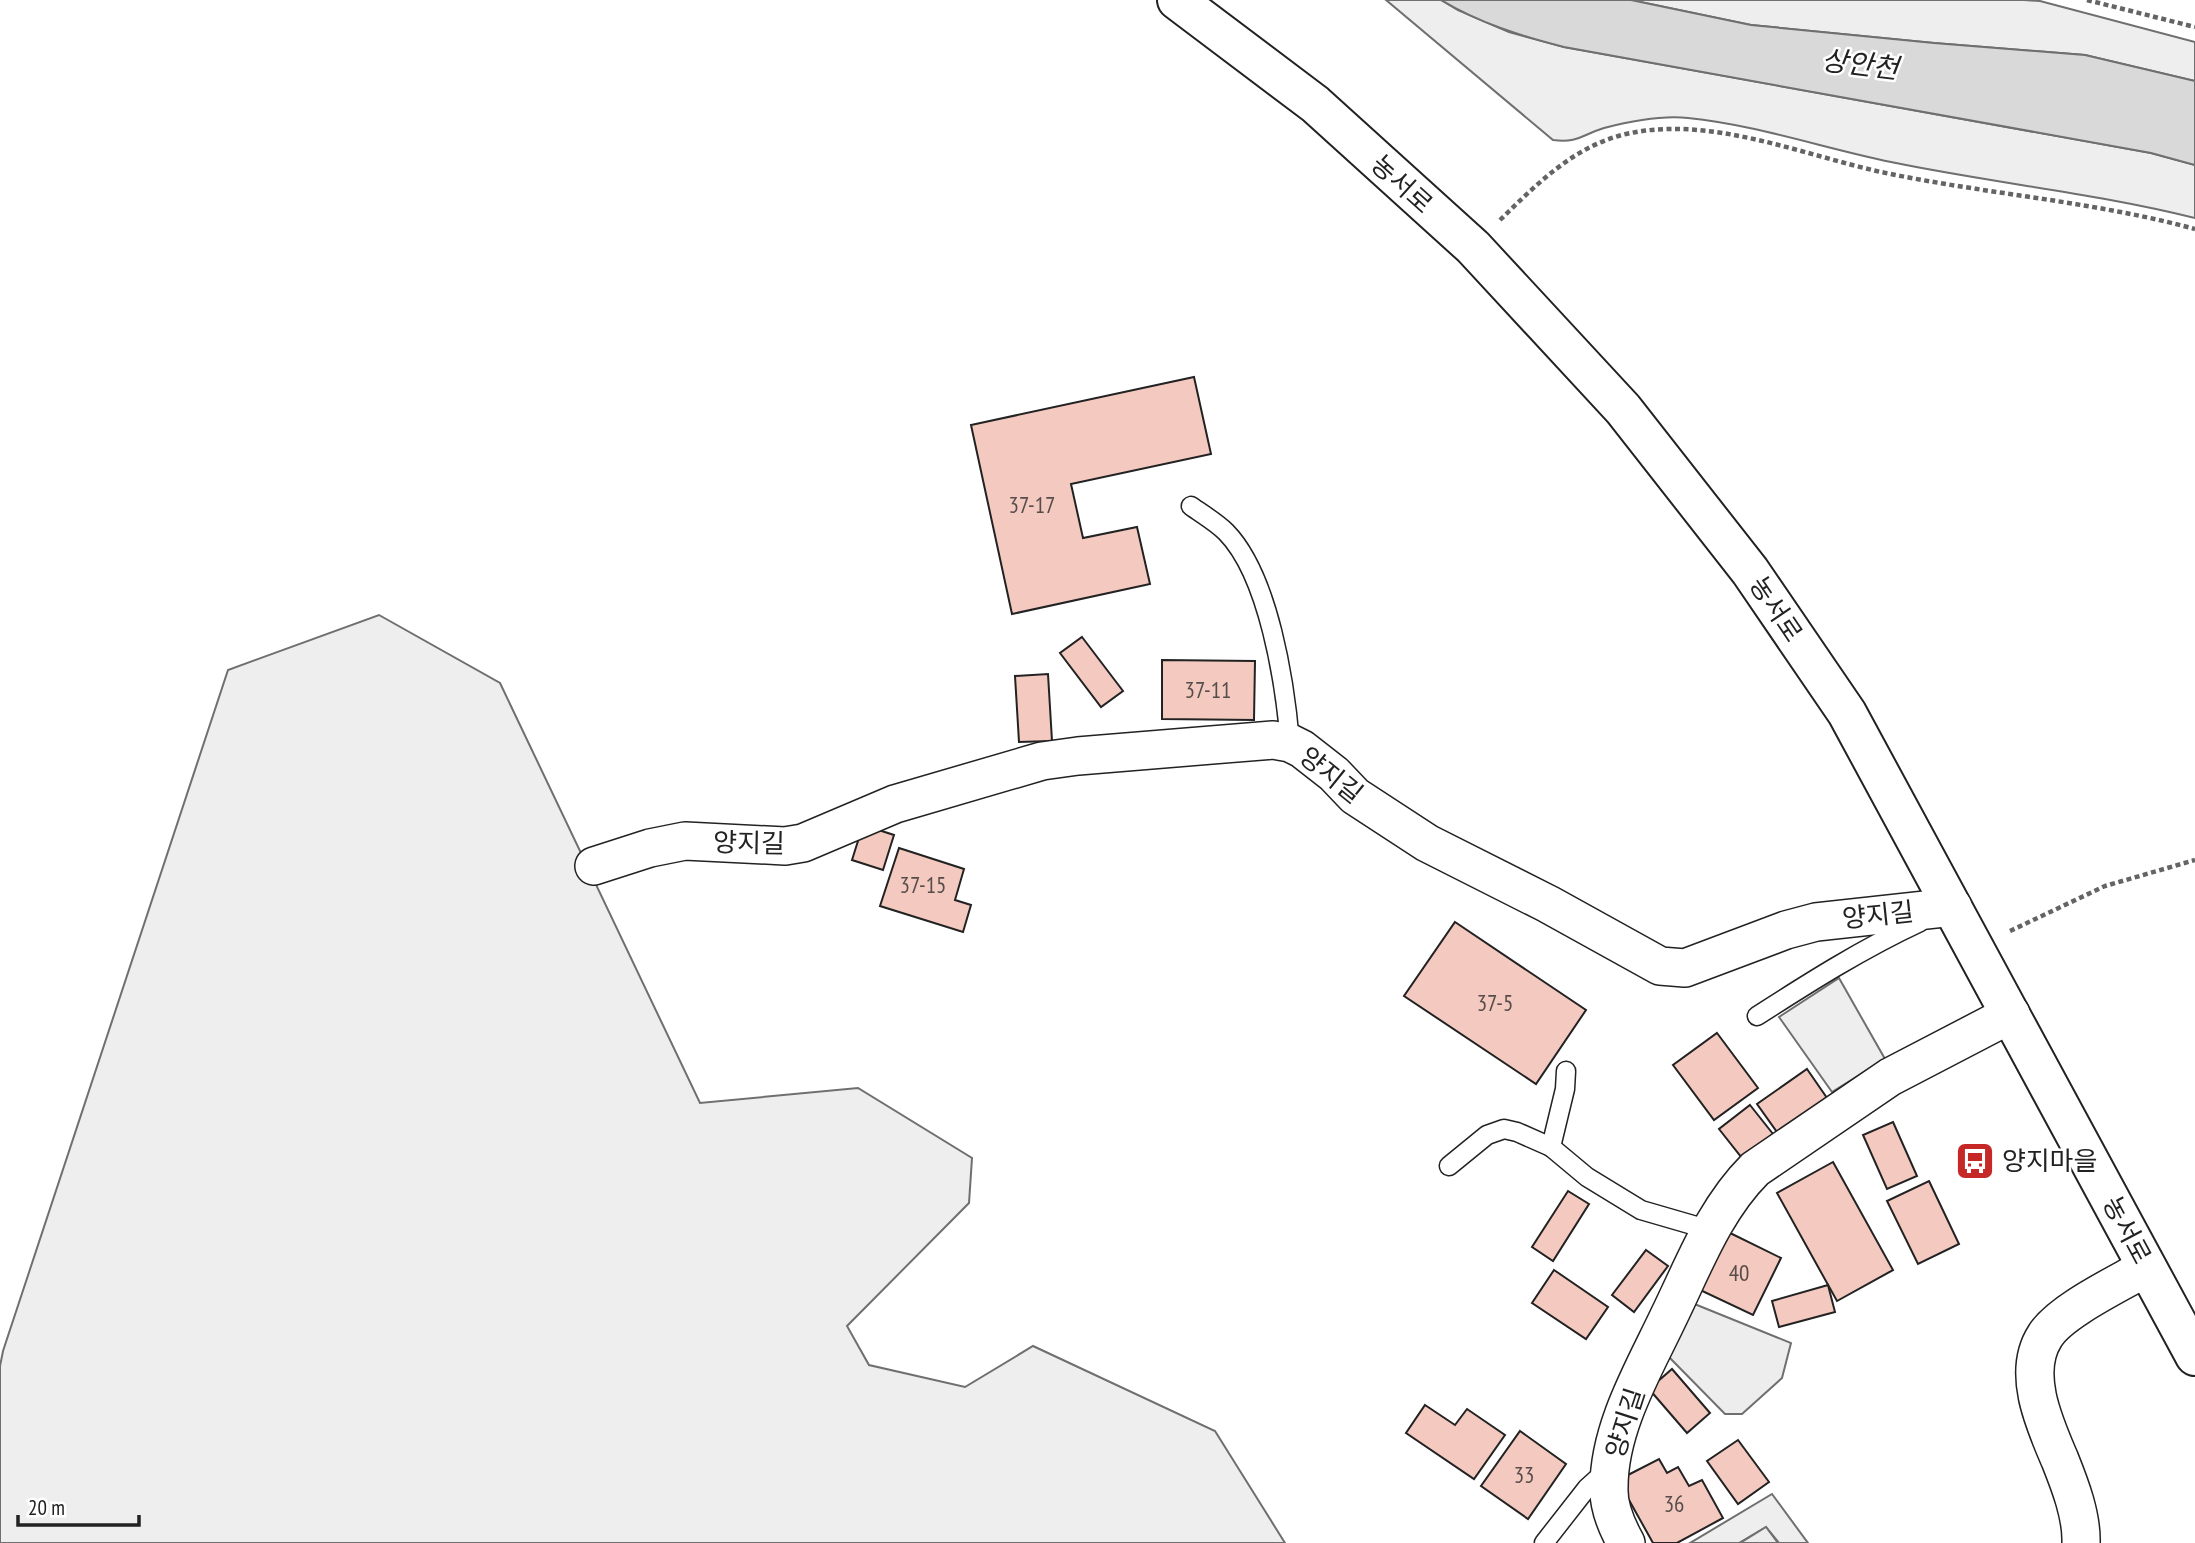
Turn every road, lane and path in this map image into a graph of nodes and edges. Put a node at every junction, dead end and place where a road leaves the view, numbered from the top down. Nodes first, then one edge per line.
1 (1177, 0) edge
2 (2087, 0) edge
3 (2195, 27) edge
4 (2195, 229) edge
5 (1473, 247) junction
6 (1191, 506) dead end
7 (1290, 743) junction
8 (2195, 860) edge
9 (594, 866) dead end
10 (1953, 907) junction
11 (1975, 949) junction
12 (2011, 1014) junction
13 (1757, 1016) dead end
14 (1566, 1071) dead end
15 (1551, 1147) junction
16 (1449, 1166) dead end
17 (1710, 1230) junction
18 (2147, 1267) junction
19 (2195, 1356) edge
20 (1610, 1468) junction
21 (1544, 1543) edge
22 (1626, 1543) edge
23 (2081, 1543) edge

1 - 5 street, 농서로
2 - 3 path
4 - 5 path
5 - 10 street, 농서로
6 - 7 lane
7 - 9 street, 양지길
7 - 10 street, 양지길
8 - 11 path
10 - 11 street, 농서로
10 - 13 lane
11 - 12 street, 농서로
12 - 17 street, 양지길
12 - 18 street, 농서로
14 - 15 lane
15 - 16 lane
15 - 17 lane
17 - 20 street, 양지길
18 - 19 street, 농서로
18 - 23 street
20 - 21 lane
20 - 22 street, 양지길

